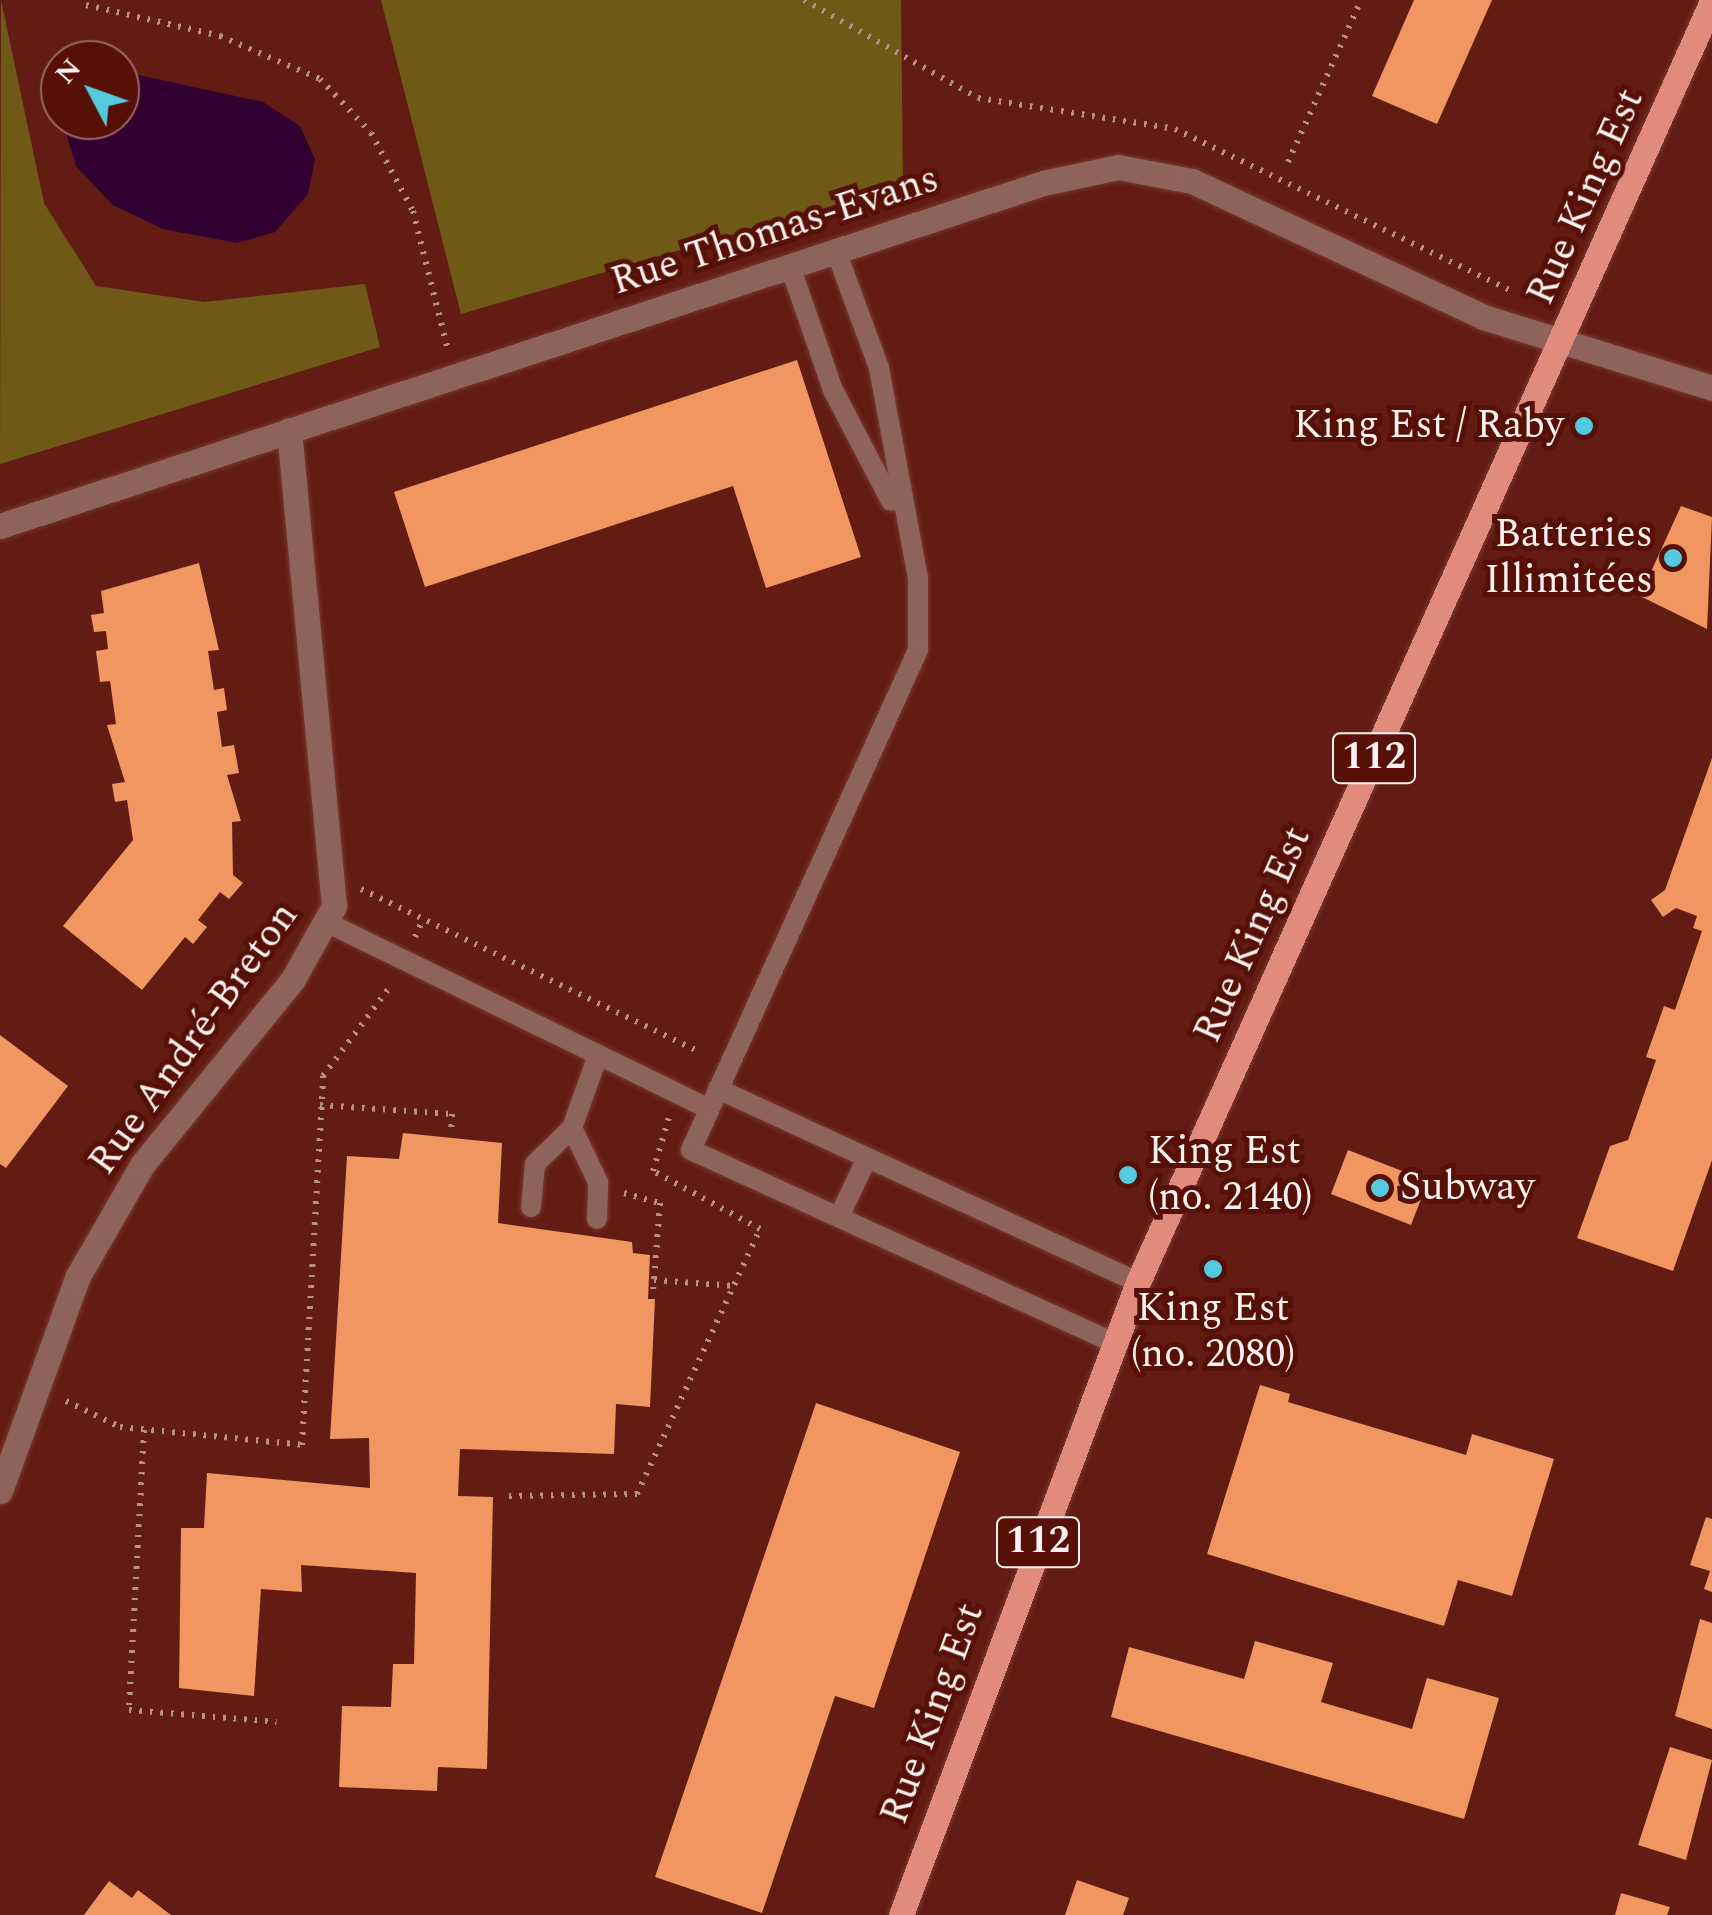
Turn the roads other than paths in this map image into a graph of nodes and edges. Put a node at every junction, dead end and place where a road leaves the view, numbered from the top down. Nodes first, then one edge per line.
1 (1712, 1) edge
2 (836, 250) junction
3 (790, 266) junction
4 (1563, 343) junction
5 (1712, 388) edge
6 (288, 430) junction
7 (899, 516) junction
8 (0, 526) edge
9 (328, 923) junction
10 (598, 1055) junction
11 (718, 1089) junction
12 (709, 1109) junction
13 (572, 1128) junction
14 (868, 1158) junction
15 (531, 1207) dead end
16 (839, 1217) junction
17 (596, 1219) dead end
18 (1138, 1282) junction
19 (1114, 1343) junction
20 (0, 1491) edge
21 (901, 1915) edge

1 - 4 main road, Rue King Est / 112
2 - 3 street, Rue Thomas-Evans
2 - 4 street, Rue Thomas-Evans
2 - 7 lane
3 - 6 street, Rue Thomas-Evans
3 - 7 lane
4 - 5 street, Rue Thomas-Evans
4 - 18 main road, Rue King Est / 112
6 - 8 street, Rue Thomas-Evans
6 - 9 street, Rue André-Breton
7 - 11 lane
9 - 10 lane
9 - 20 street, Rue André-Breton
10 - 12 lane
10 - 13 lane
11 - 12 lane
11 - 14 lane
12 - 16 lane
13 - 15 lane
13 - 17 lane
14 - 16 lane
14 - 18 lane
16 - 19 lane
18 - 19 main road, Rue King Est / 112
19 - 21 main road, Rue King Est / 112

